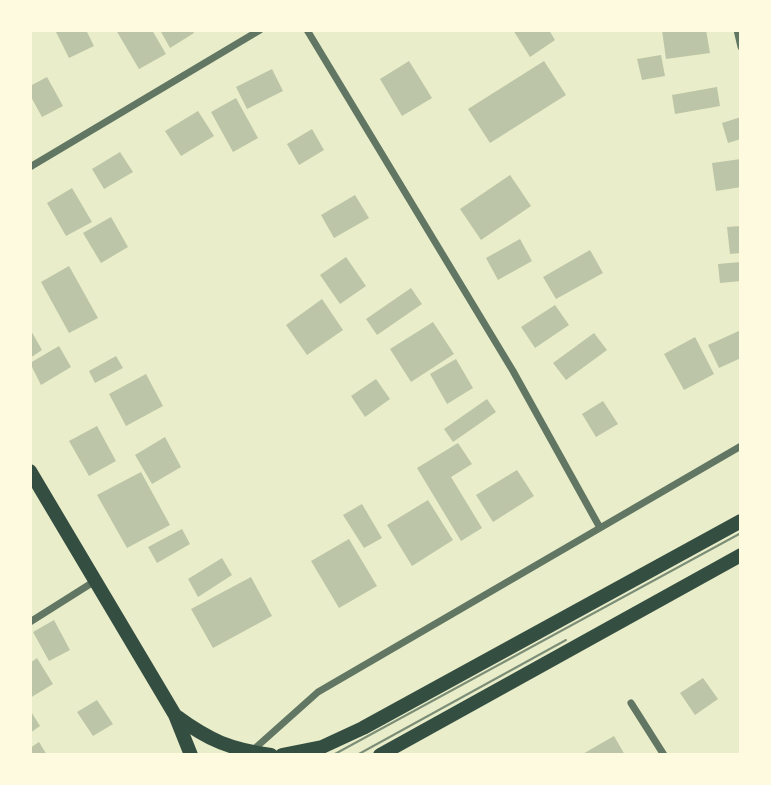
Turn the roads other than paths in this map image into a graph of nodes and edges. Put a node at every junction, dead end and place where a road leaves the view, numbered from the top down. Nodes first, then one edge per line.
1 (260, 30) edge
2 (307, 30) edge
3 (737, 30) edge
4 (741, 47) edge
5 (30, 167) edge
6 (741, 446) edge
7 (30, 471) edge
8 (741, 521) edge
9 (599, 526) junction
10 (741, 555) edge
11 (95, 581) junction
12 (30, 622) edge
13 (631, 704) dead end
14 (175, 715) junction
15 (251, 752) junction
16 (191, 755) edge
17 (233, 755) edge
18 (270, 755) edge
19 (282, 755) edge
20 (380, 755) edge
21 (664, 755) edge

1 - 5 street
2 - 9 street
3 - 4 street
6 - 9 street
7 - 11 main road
8 - 19 main road
9 - 15 street
10 - 20 main road
11 - 12 street
11 - 14 main road
13 - 21 street
14 - 15 main road
14 - 16 main road
15 - 17 main road
15 - 18 main road

